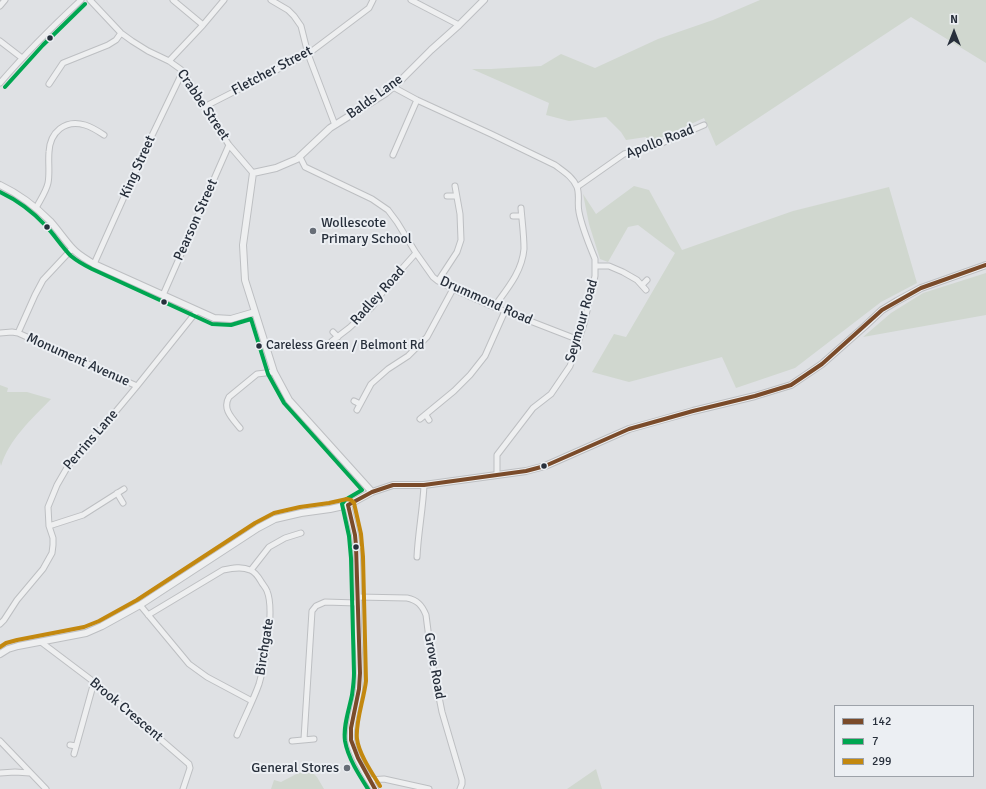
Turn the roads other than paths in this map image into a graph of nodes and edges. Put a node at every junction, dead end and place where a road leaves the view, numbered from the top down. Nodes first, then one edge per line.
1 (5, 0) edge
2 (80, 0) edge
3 (90, 0) edge
4 (173, 0) edge
5 (224, 0) edge
6 (271, 0) edge
7 (373, 0) edge
8 (411, 0) edge
9 (484, 0) edge
10 (0, 6) edge
11 (202, 25) junction
12 (459, 25) junction
13 (121, 33) junction
14 (0, 41) edge
15 (308, 54) junction
16 (22, 58) junction
17 (169, 61) junction
18 (183, 71) junction
19 (0, 83) edge
20 (49, 84) dead end
21 (393, 87) junction
22 (416, 100) junction
23 (204, 107) junction
24 (335, 125) junction
25 (704, 125) dead end
26 (104, 135) dead end
27 (229, 145) junction
28 (393, 154) dead end
29 (300, 157) junction
30 (253, 173) junction
31 (0, 185) edge
32 (455, 186) dead end
33 (577, 187) junction
34 (447, 196) dead end
35 (456, 196) junction
36 (36, 208) junction
37 (521, 208) dead end
38 (513, 216) dead end
39 (521, 216) junction
40 (72, 248) junction
41 (416, 253) junction
42 (94, 264) junction
43 (986, 265) edge
44 (596, 266) junction
45 (647, 280) dead end
46 (438, 281) junction
47 (642, 285) junction
48 (453, 289) junction
49 (646, 290) dead end
50 (163, 296) junction
51 (494, 307) junction
52 (197, 311) junction
53 (505, 311) junction
54 (255, 312) junction
55 (0, 332) edge
56 (333, 332) dead end
57 (18, 333) junction
58 (338, 337) junction
59 (579, 340) junction
60 (332, 341) dead end
61 (274, 372) junction
62 (138, 386) junction
63 (354, 401) dead end
64 (360, 404) junction
65 (357, 410) dead end
66 (426, 415) junction
67 (420, 419) dead end
68 (429, 420) dead end
69 (240, 428) dead end
70 (497, 475) junction
71 (424, 485) junction
72 (124, 489) dead end
73 (372, 492) junction
74 (117, 494) junction
75 (123, 503) dead end
76 (348, 505) junction
77 (49, 526) junction
78 (301, 533) dead end
79 (417, 557) dead end
80 (251, 570) junction
81 (357, 600) junction
82 (140, 605) junction
83 (148, 615) junction
84 (0, 624) edge
85 (41, 642) junction
86 (0, 654) edge
87 (94, 682) junction
88 (252, 701) junction
89 (237, 735) dead end
90 (314, 739) dead end
91 (304, 740) junction
92 (0, 741) edge
93 (292, 741) dead end
94 (70, 745) dead end
95 (76, 746) junction
96 (74, 754) dead end
97 (0, 773) edge
98 (30, 773) junction
99 (369, 780) junction
100 (46, 789) edge
101 (183, 789) edge
102 (375, 789) edge
103 (429, 789) edge
104 (460, 789) edge

1 - 10 street
2 - 16 street
3 - 13 street, Crabbe Street
4 - 11 street
5 - 11 street
6 - 15 street
7 - 15 street, Fletcher Street
8 - 12 street
9 - 12 street, Balds Lane
11 - 17 street
12 - 21 street, Balds Lane
13 - 17 street, Crabbe Street
13 - 20 street
14 - 16 street
15 - 23 street, Fletcher Street
15 - 24 street
16 - 19 street
17 - 18 street, Crabbe Street
18 - 23 street, Crabbe Street
18 - 42 street, King Street
21 - 22 street
21 - 24 street, Balds Lane
22 - 28 street
22 - 33 street
23 - 27 street, Crabbe Street
24 - 29 street, Balds Lane
25 - 33 street, Apollo Road
26 - 36 street
27 - 30 street, Crabbe Street
27 - 50 street, Pearson Street
29 - 30 street, Balds Lane
29 - 41 street, Drummond Road
30 - 54 street
31 - 36 street
32 - 35 street
33 - 44 street, Seymour Road
34 - 35 street
35 - 46 street
36 - 40 street
37 - 39 street
38 - 39 street
39 - 51 street
40 - 42 street
40 - 57 street, Monument Avenue
41 - 46 street, Drummond Road
41 - 58 street, Radley Road
42 - 50 street
43 - 70 street
44 - 47 street
44 - 59 street, Seymour Road
45 - 47 street
46 - 48 street, Drummond Road
47 - 49 street
48 - 51 street, Drummond Road
48 - 64 street
50 - 52 street
51 - 53 street, Drummond Road
52 - 54 street
52 - 62 street, Perrins Lane
53 - 59 street, Drummond Road
53 - 66 street
54 - 61 street
55 - 57 street, Monument Avenue
56 - 58 street, Radley Road
57 - 62 street, Monument Avenue
58 - 60 street, Radley Road
59 - 70 street, Seymour Road
61 - 69 street
61 - 73 street
62 - 77 street, Perrins Lane
63 - 64 street
64 - 65 street
66 - 67 street
66 - 68 street
70 - 71 street
71 - 73 street
71 - 79 street
72 - 74 street
73 - 76 street
74 - 75 street
74 - 77 street
76 - 81 street
76 - 82 street
77 - 84 street, Perrins Lane
78 - 80 street
80 - 83 street
80 - 88 street, Birchgate
81 - 91 street, Grove Road
81 - 99 street
81 - 104 street, Grove Road
82 - 83 street
82 - 85 street
83 - 88 street
85 - 86 street
85 - 87 street, Brook Crescent
87 - 95 street
87 - 101 street, Brook Crescent
88 - 89 street, Birchgate
90 - 91 street
91 - 93 street
92 - 98 street
94 - 95 street
95 - 96 street
97 - 98 street
98 - 100 street
99 - 102 street
99 - 103 street

